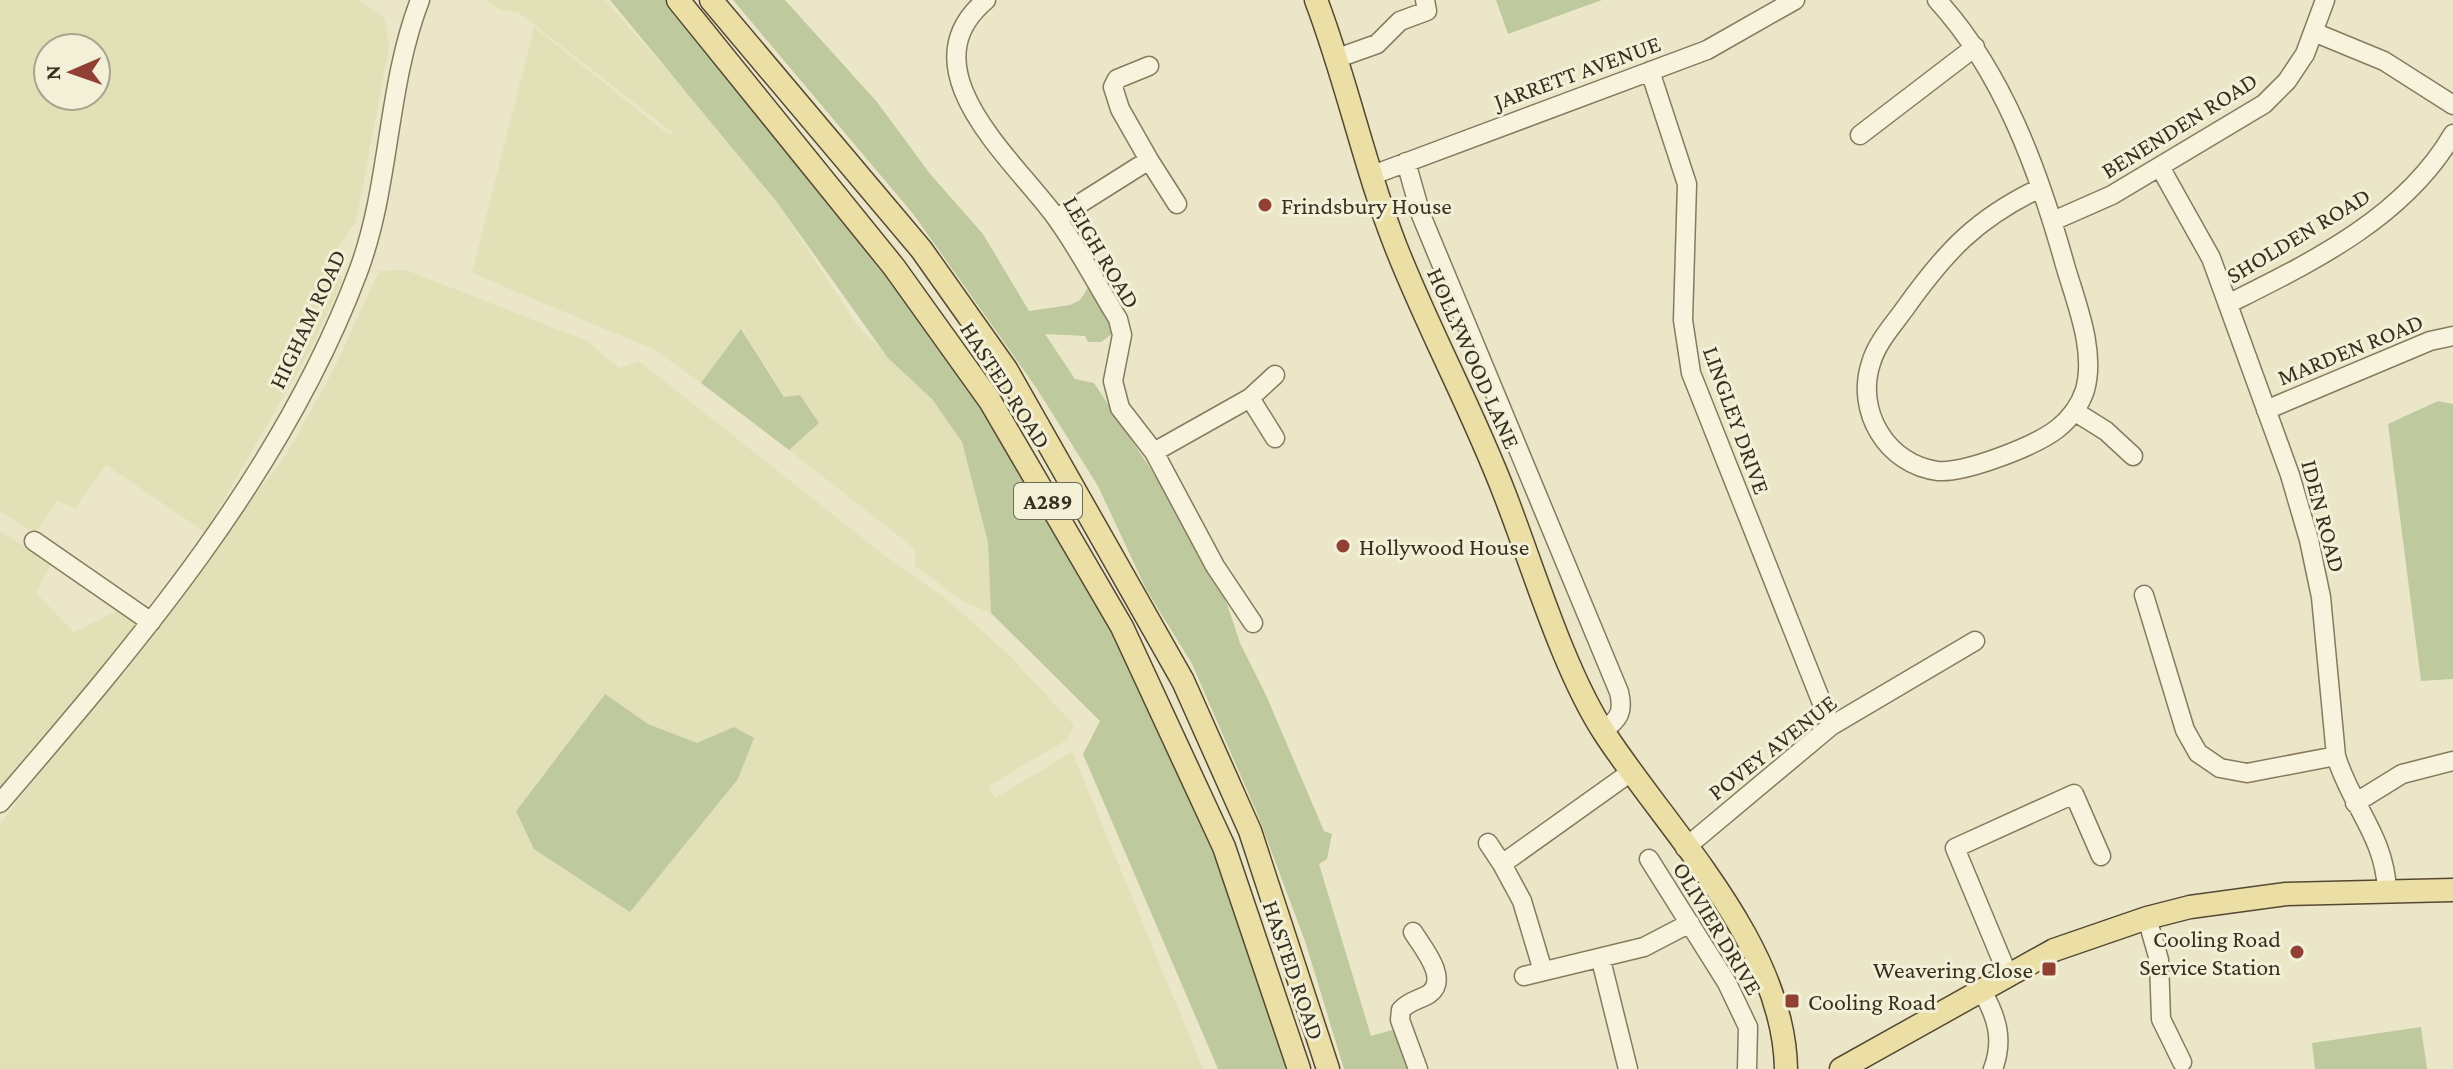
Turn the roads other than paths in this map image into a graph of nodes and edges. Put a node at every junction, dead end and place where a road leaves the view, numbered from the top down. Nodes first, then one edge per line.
1 (420, 0) edge
2 (678, 0) edge
3 (711, 0) edge
4 (986, 0) edge
5 (1316, 0) edge
6 (1425, 0) edge
7 (1795, 0) edge
8 (1937, 0) edge
9 (2325, 0) edge
10 (2316, 33) junction
11 (1975, 47) junction
12 (1335, 59) junction
13 (1149, 66) dead end
14 (1650, 71) junction
15 (2453, 105) edge
16 (2453, 134) edge
17 (1860, 135) dead end
18 (1149, 160) junction
19 (1406, 162) junction
20 (2160, 167) junction
21 (1370, 176) junction
22 (2040, 188) junction
23 (1177, 204) dead end
24 (1057, 218) junction
25 (2053, 221) junction
26 (2228, 304) junction
27 (2453, 336) edge
28 (1275, 375) dead end
29 (1250, 398) junction
30 (2266, 410) junction
31 (2074, 411) junction
32 (1275, 438) dead end
33 (1154, 452) junction
34 (2133, 456) dead end
35 (34, 541) dead end
36 (2144, 595) dead end
37 (151, 622) junction
38 (1253, 623) dead end
39 (1975, 641) dead end
40 (1831, 726) junction
41 (1603, 731) junction
42 (2336, 756) junction
43 (2453, 761) edge
44 (1631, 772) junction
45 (0, 803) edge
46 (2355, 803) junction
47 (1488, 843) dead end
48 (1685, 848) junction
49 (2101, 856) dead end
50 (1649, 859) dead end
51 (1502, 864) junction
52 (2453, 890) edge
53 (2387, 891) junction
54 (2147, 918) junction
55 (1690, 923) junction
56 (1413, 932) dead end
57 (1601, 960) junction
58 (2008, 975) junction
59 (1982, 991) junction
60 (2182, 1062) dead end
61 (1299, 1069) edge
62 (1328, 1069) edge
63 (1418, 1069) edge
64 (1628, 1069) edge
65 (1747, 1069) edge
66 (1786, 1069) edge
67 (1841, 1069) edge
68 (1993, 1069) edge

1 - 37 street, HIGHAM ROAD
2 - 61 main road, HASTED ROAD / A289
3 - 62 main road, HASTED ROAD / A289
4 - 24 street, LEIGH ROAD
5 - 12 main road, HOLLYWOOD LANE
6 - 12 street
7 - 14 street, JARRETT AVENUE
8 - 11 street
9 - 10 street, BENENDEN ROAD
10 - 15 street
10 - 20 street, BENENDEN ROAD
11 - 17 street
11 - 22 street
12 - 21 main road, HOLLYWOOD LANE
13 - 18 street
14 - 19 street, JARRETT AVENUE
14 - 40 street, LINGLEY DRIVE
16 - 26 street, SHOLDEN ROAD
18 - 23 street
18 - 24 street
19 - 21 street, JARRETT AVENUE
19 - 41 street, HOLLYWOOD LANE
20 - 25 street, BENENDEN ROAD
20 - 26 street, IDEN ROAD
21 - 41 main road, HOLLYWOOD LANE
22 - 25 street
22 - 31 street
24 - 33 street, LEIGH ROAD
25 - 31 street
26 - 30 street, IDEN ROAD
27 - 30 street, MARDEN ROAD
28 - 29 street
29 - 32 street
29 - 33 street
30 - 42 street, IDEN ROAD
31 - 34 street
33 - 38 street, LEIGH ROAD
35 - 37 street
36 - 42 street
37 - 45 street, HIGHAM ROAD
39 - 40 street, POVEY AVENUE
40 - 48 street, POVEY AVENUE
41 - 44 main road, HOLLYWOOD LANE
42 - 46 street, IDEN ROAD
43 - 46 street
44 - 48 main road, HOLLYWOOD LANE
44 - 51 street
46 - 53 street, IDEN ROAD
47 - 51 street
48 - 66 main road, HOLLYWOOD LANE
49 - 58 street
50 - 55 street, OLIVIER DRIVE
51 - 57 street
52 - 53 main road
53 - 54 main road
54 - 58 main road
54 - 60 street
55 - 57 street
55 - 65 street, OLIVIER DRIVE
56 - 63 street
57 - 64 street
58 - 59 main road
59 - 67 main road
59 - 68 street

